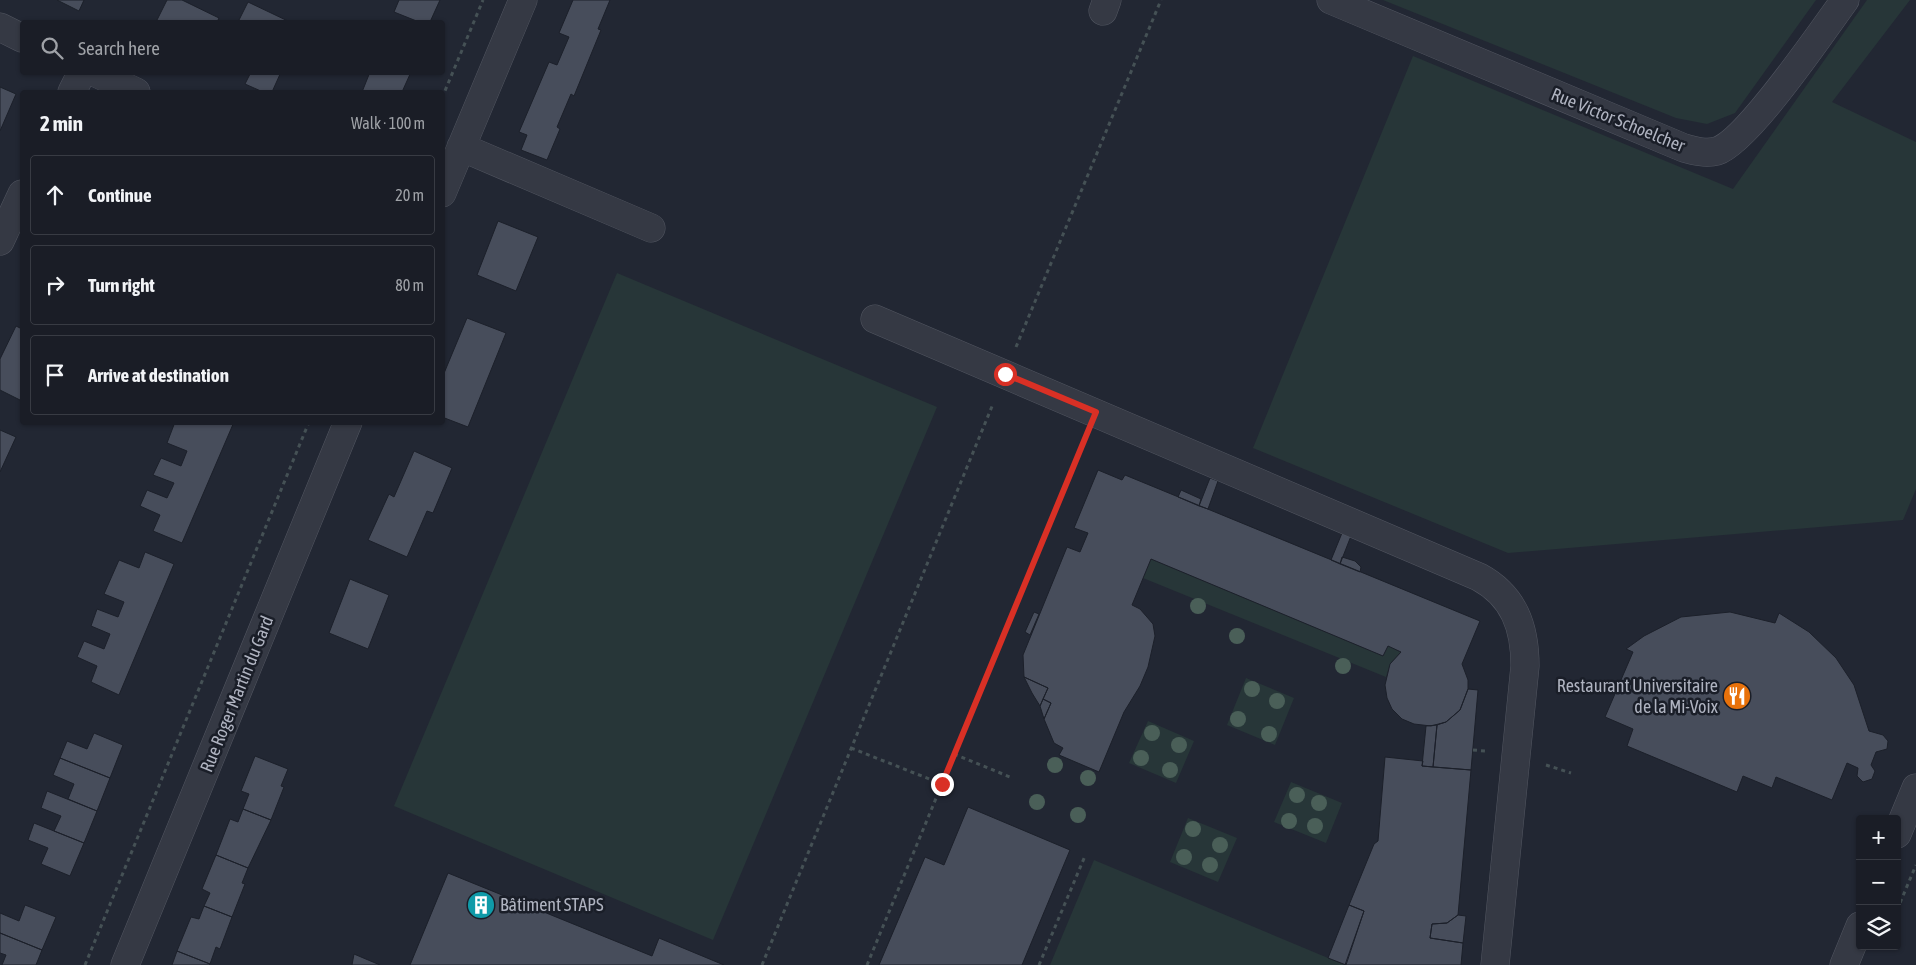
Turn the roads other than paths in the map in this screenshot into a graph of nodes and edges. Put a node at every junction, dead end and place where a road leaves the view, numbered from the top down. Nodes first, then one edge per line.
1 (523, 0) edge
2 (1331, 0) edge
3 (1845, 0) edge
4 (0, 27) edge
5 (20, 37) edge
6 (80, 75) edge
7 (100, 75) edge
8 (73, 90) edge
9 (132, 90) edge
10 (461, 147) junction
11 (445, 186) edge
12 (20, 198) edge
13 (651, 228) dead end
14 (0, 241) edge
15 (875, 319) dead end
16 (347, 425) edge
17 (1916, 788) edge
18 (1901, 824) edge
19 (1856, 936) edge
20 (125, 965) edge
21 (1495, 965) edge
22 (1844, 965) edge

1 - 10 street
2 - 3 street, Rue Victor Schoelcher
4 - 5 street
6 - 8 street
7 - 9 street
10 - 11 street
10 - 13 street
12 - 14 street
15 - 21 street
16 - 20 street, Rue Roger Martin du Gard
17 - 18 street
19 - 22 street

